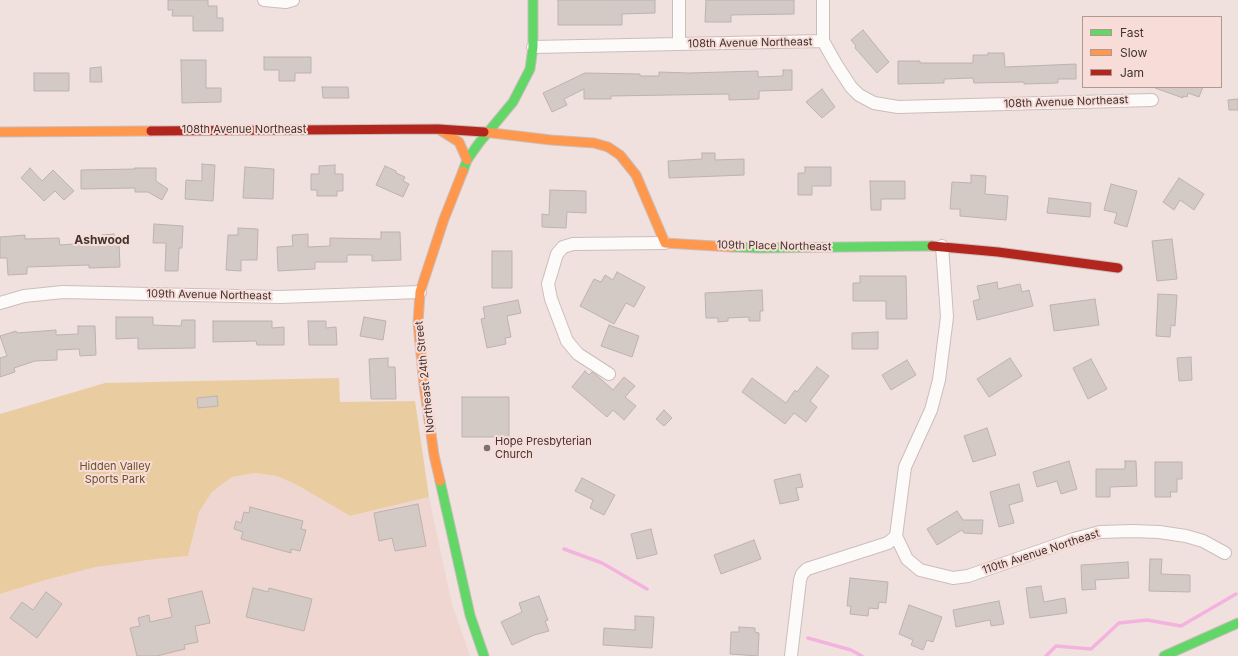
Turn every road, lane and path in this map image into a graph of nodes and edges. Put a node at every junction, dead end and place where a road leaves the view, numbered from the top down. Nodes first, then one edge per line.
1 (264, 0) edge
2 (293, 0) edge
3 (533, 0) edge
4 (679, 0) edge
5 (823, 0) edge
6 (823, 41) junction
7 (679, 44) junction
8 (533, 47) junction
9 (1152, 100) dead end
10 (513, 102) junction
11 (514, 112) dead end
12 (517, 125) dead end
13 (438, 129) junction
14 (0, 132) edge
15 (488, 132) junction
16 (523, 136) junction
17 (468, 160) junction
18 (665, 243) junction
19 (942, 246) junction
20 (1118, 268) dead end
21 (420, 292) junction
22 (0, 303) edge
23 (609, 374) dead end
24 (896, 536) junction
25 (1225, 553) dead end
26 (1238, 623) edge
27 (484, 656) edge
28 (791, 656) edge
29 (1164, 656) edge

1 - 2 street
3 - 8 main road, Northeast 24th Street
4 - 7 street
5 - 6 street
6 - 7 street, 108th Avenue Northeast
6 - 9 street, 108th Avenue Northeast
7 - 8 street, 108th Avenue Northeast
8 - 10 main road, Northeast 24th Street
10 - 11 main road
10 - 15 main road, Northeast 24th Street
12 - 16 main road
13 - 14 main road, 108th Avenue Northeast
13 - 15 main road, 108th Avenue Northeast
13 - 17 main road
15 - 16 main road
15 - 17 main road, Northeast 24th Street
16 - 18 main road
17 - 21 main road, Northeast 24th Street
18 - 19 main road, 109th Place Northeast
18 - 23 street
19 - 20 main road, 109th Place Northeast
19 - 24 street
21 - 22 street, 109th Avenue Northeast
21 - 27 main road, Northeast 24th Street
24 - 25 street, 110th Avenue Northeast
24 - 28 street
26 - 29 main road

